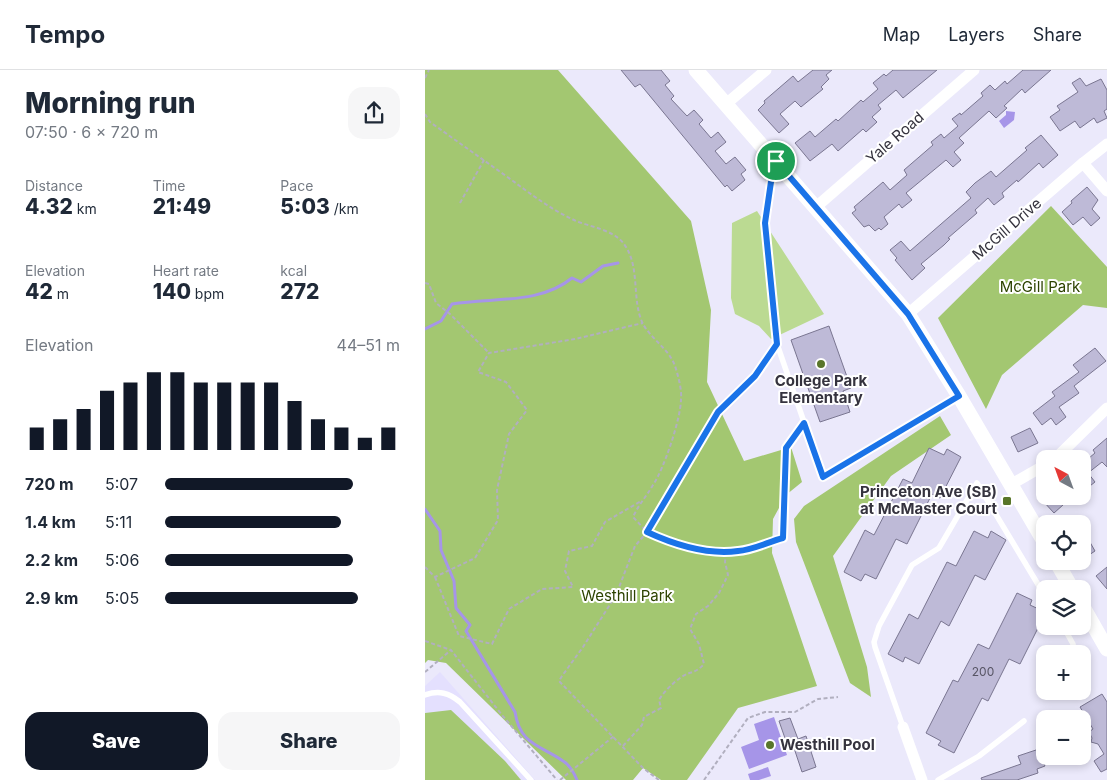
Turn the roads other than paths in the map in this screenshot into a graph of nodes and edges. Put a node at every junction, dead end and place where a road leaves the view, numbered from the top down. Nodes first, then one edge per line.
1 (696, 70) edge
2 (766, 70) edge
3 (974, 70) edge
4 (726, 104) junction
5 (1107, 144) edge
6 (1083, 163) junction
7 (1107, 191) edge
8 (815, 207) junction
9 (908, 314) junction
10 (777, 344) road end
11 (959, 396) junction
12 (1107, 408) edge
13 (1064, 450) edge
14 (1036, 470) edge
15 (1010, 485) junction
16 (1036, 528) edge
17 (1036, 581) edge
18 (1091, 616) edge
19 (1103, 629) edge
20 (1068, 635) edge
21 (1073, 644) dead end
22 (1107, 649) edge
23 (425, 695) edge
24 (1024, 721) dead end
25 (903, 727) joint
26 (531, 780) edge
27 (922, 780) edge
28 (938, 780) edge

1 - 4 street
2 - 4 street
3 - 8 street, Yale Road
4 - 8 street
5 - 6 street, McGill Drive
6 - 7 street
6 - 9 street, McGill Drive
8 - 9 street
9 - 11 street
10 - 11 lane
11 - 15 street
12 - 13 street
14 - 15 street
15 - 16 street
17 - 25 lane
18 - 19 street
19 - 22 street
20 - 21 lane
23 - 26 lane
24 - 28 lane
25 - 27 street

